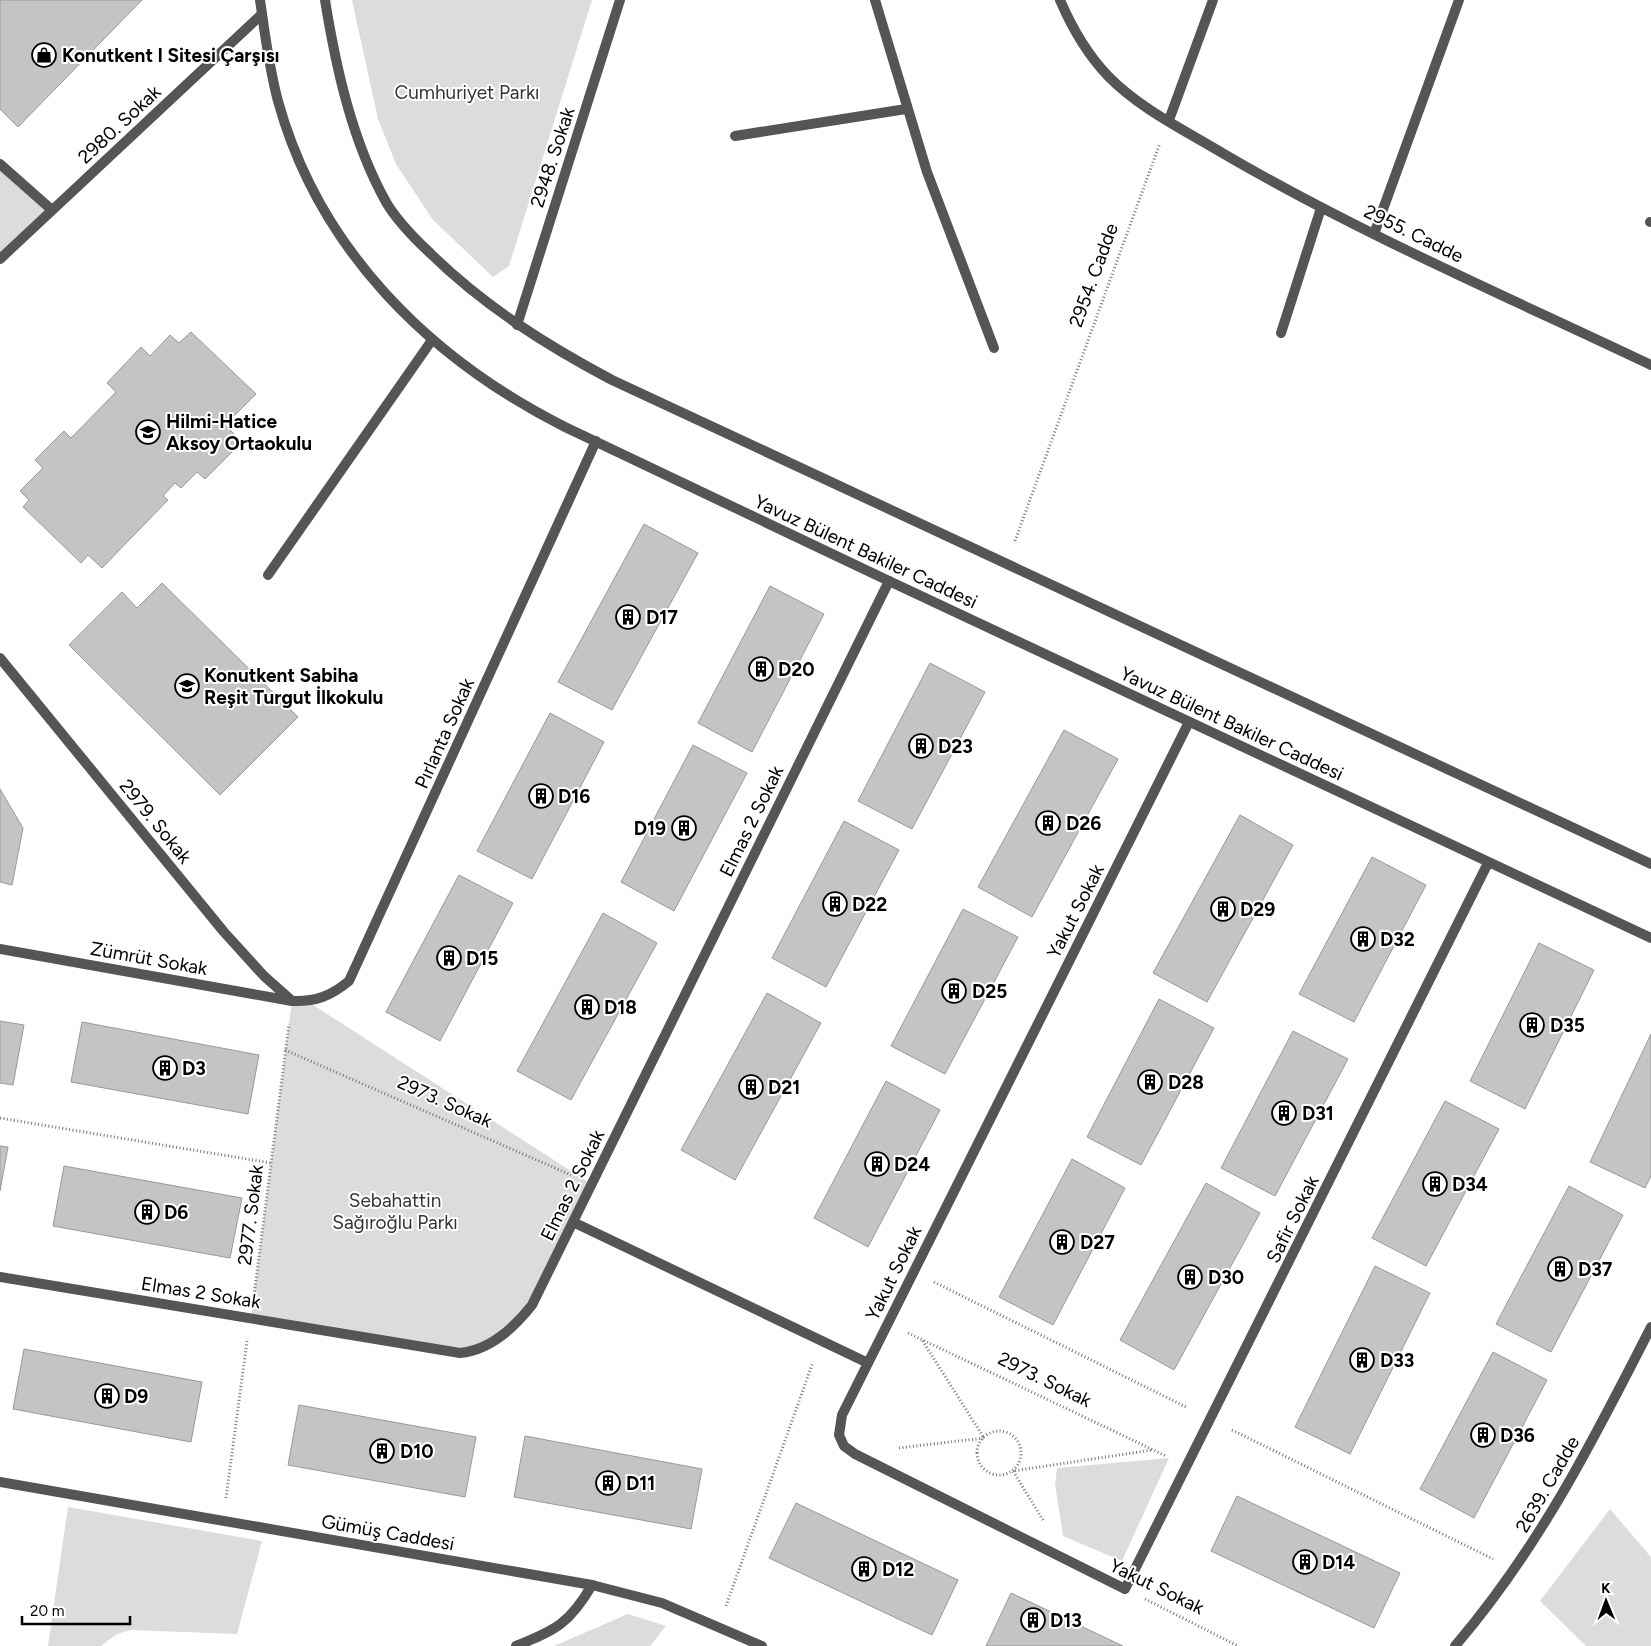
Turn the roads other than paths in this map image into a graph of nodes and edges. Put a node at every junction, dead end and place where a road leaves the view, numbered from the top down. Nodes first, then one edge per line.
1 (260, 0) edge
2 (325, 0) edge
3 (620, 0) edge
4 (875, 0) edge
5 (1060, 0) edge
6 (1213, 0) edge
7 (1459, 0) edge
8 (262, 14) junction
9 (906, 109) junction
10 (1168, 120) junction
11 (736, 136) dead end
12 (0, 164) edge
13 (1321, 208) junction
14 (52, 210) junction
15 (1374, 234) junction
16 (0, 259) edge
17 (518, 325) junction
18 (1281, 333) dead end
19 (432, 340) junction
20 (994, 348) dead end
21 (1651, 365) edge
22 (596, 441) junction
23 (268, 575) dead end
24 (889, 582) junction
25 (0, 658) edge
26 (1189, 722) junction
27 (1488, 863) junction
28 (1651, 864) edge
29 (1651, 938) edge
30 (0, 950) edge
31 (292, 1001) junction
32 (573, 1222) junction
33 (0, 1277) edge
34 (1651, 1327) edge
35 (868, 1363) junction
36 (0, 1482) edge
37 (592, 1585) junction
38 (1125, 1589) joint
39 (516, 1646) edge
40 (762, 1646) edge
41 (1455, 1646) edge

1 - 8 street, Yavuz Bülent Bakiler Caddesi
2 - 17 street
3 - 17 street, 2948. Sokak
4 - 9 street
5 - 10 street, 2955. Cadde
6 - 10 street
7 - 15 street
8 - 14 street, 2980. Sokak
8 - 19 street, Yavuz Bülent Bakiler Caddesi
9 - 11 street
9 - 20 street
10 - 13 street, 2955. Cadde
12 - 14 street
13 - 15 street, 2955. Cadde
13 - 18 street
14 - 16 street, 2980. Sokak
15 - 21 street, 2955. Cadde
17 - 28 street
19 - 22 street, Yavuz Bülent Bakiler Caddesi
19 - 23 street
22 - 24 street, Yavuz Bülent Bakiler Caddesi
22 - 31 street, Pırlanta Sokak
24 - 26 street, Yavuz Bülent Bakiler Caddesi
24 - 32 street, Elmas 2 Sokak
25 - 31 street, 2979. Sokak
26 - 27 street, Yavuz Bülent Bakiler Caddesi
26 - 35 street, Yakut Sokak
27 - 29 street, Yavuz Bülent Bakiler Caddesi
27 - 38 street, Safir Sokak
30 - 31 street, Zümrüt Sokak
32 - 33 street, Elmas 2 Sokak
32 - 35 street
34 - 41 street, 2639. Cadde
35 - 38 street, Yakut Sokak
36 - 37 street, Gümüş Caddesi
37 - 39 street
37 - 40 street, Gümüş Caddesi

